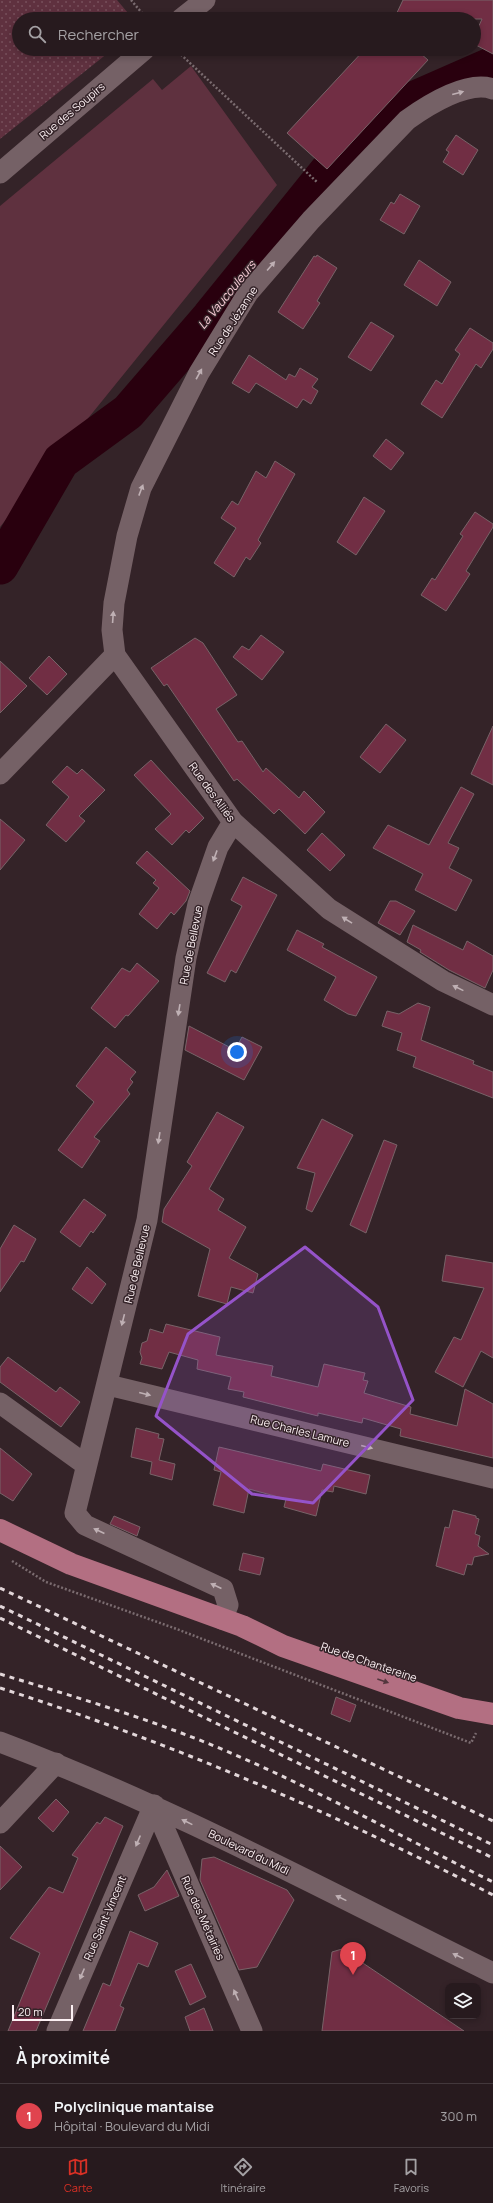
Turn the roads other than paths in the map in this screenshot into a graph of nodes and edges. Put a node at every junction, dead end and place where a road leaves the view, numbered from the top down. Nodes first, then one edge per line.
1 (205, 0) edge
2 (190, 12) edge
3 (137, 56) edge
4 (493, 89) edge
5 (0, 173) edge
6 (115, 655) junction
7 (0, 774) edge
8 (233, 822) junction
9 (493, 1005) edge
10 (108, 1385) junction
11 (0, 1403) edge
12 (86, 1465) junction
13 (493, 1478) edge
14 (0, 1530) edge
15 (222, 1619) junction
16 (491, 1713) edge
17 (0, 1742) edge
18 (56, 1763) junction
19 (154, 1805) junction
20 (0, 1823) edge
21 (493, 1973) edge
22 (57, 2031) edge
23 (252, 2031) edge

1 - 2 street
3 - 5 street, Rue des Soupirs
6 -> 4 street, Rue de Jézanne
6 - 7 street
6 - 8 street, Rue des Alliés
9 -> 8 street, Rue des Alliés
8 -> 10 street, Rue de Bellevue
10 - 12 street, Rue de Bellevue
10 -> 13 street, Rue Charles Lamure
11 - 12 street
15 -> 12 street, Rue de Bellevue
14 - 15 main road, Rue de Chantereine
15 - 16 main road, Rue de Chantereine
17 - 18 street, Boulevard du Midi
18 - 19 street, Boulevard du Midi
18 - 20 street
21 -> 19 street, Boulevard du Midi
19 -> 22 street, Rue Saint-Vincent
23 -> 19 street, Rue des Métairies

